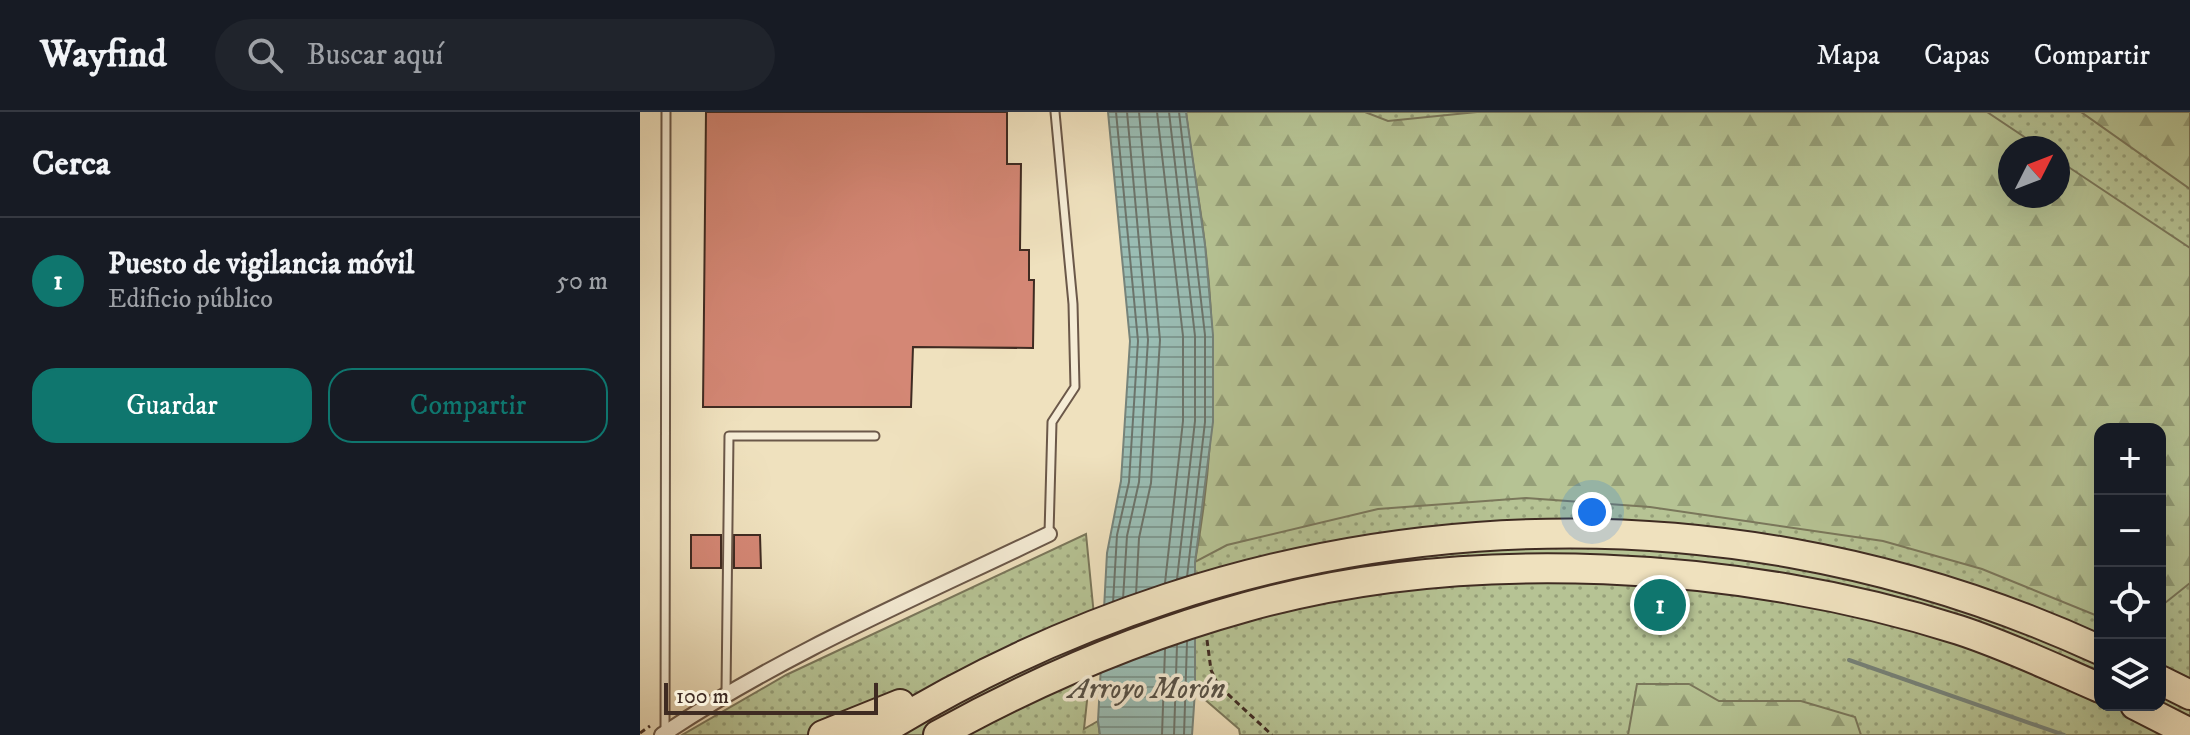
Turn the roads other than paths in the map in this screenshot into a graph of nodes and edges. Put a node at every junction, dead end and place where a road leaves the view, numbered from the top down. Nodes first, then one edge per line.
1 (666, 112) edge
2 (1055, 112) edge
3 (875, 436) dead end
4 (1049, 534) joint
5 (2094, 647) edge
6 (994, 667) junction
7 (2166, 683) edge
8 (2094, 686) edge
9 (726, 692) junction
10 (2190, 695) edge
11 (2147, 711) edge
12 (2190, 733) edge
13 (663, 734) edge
14 (823, 735) edge
15 (875, 735) edge
16 (938, 735) edge

1 - 13 lane
2 - 4 lane
3 - 9 lane
4 - 9 street
5 - 6 highway
6 - 14 highway
6 - 15 highway
7 - 10 highway
8 - 16 highway
9 - 13 street
11 - 12 highway

